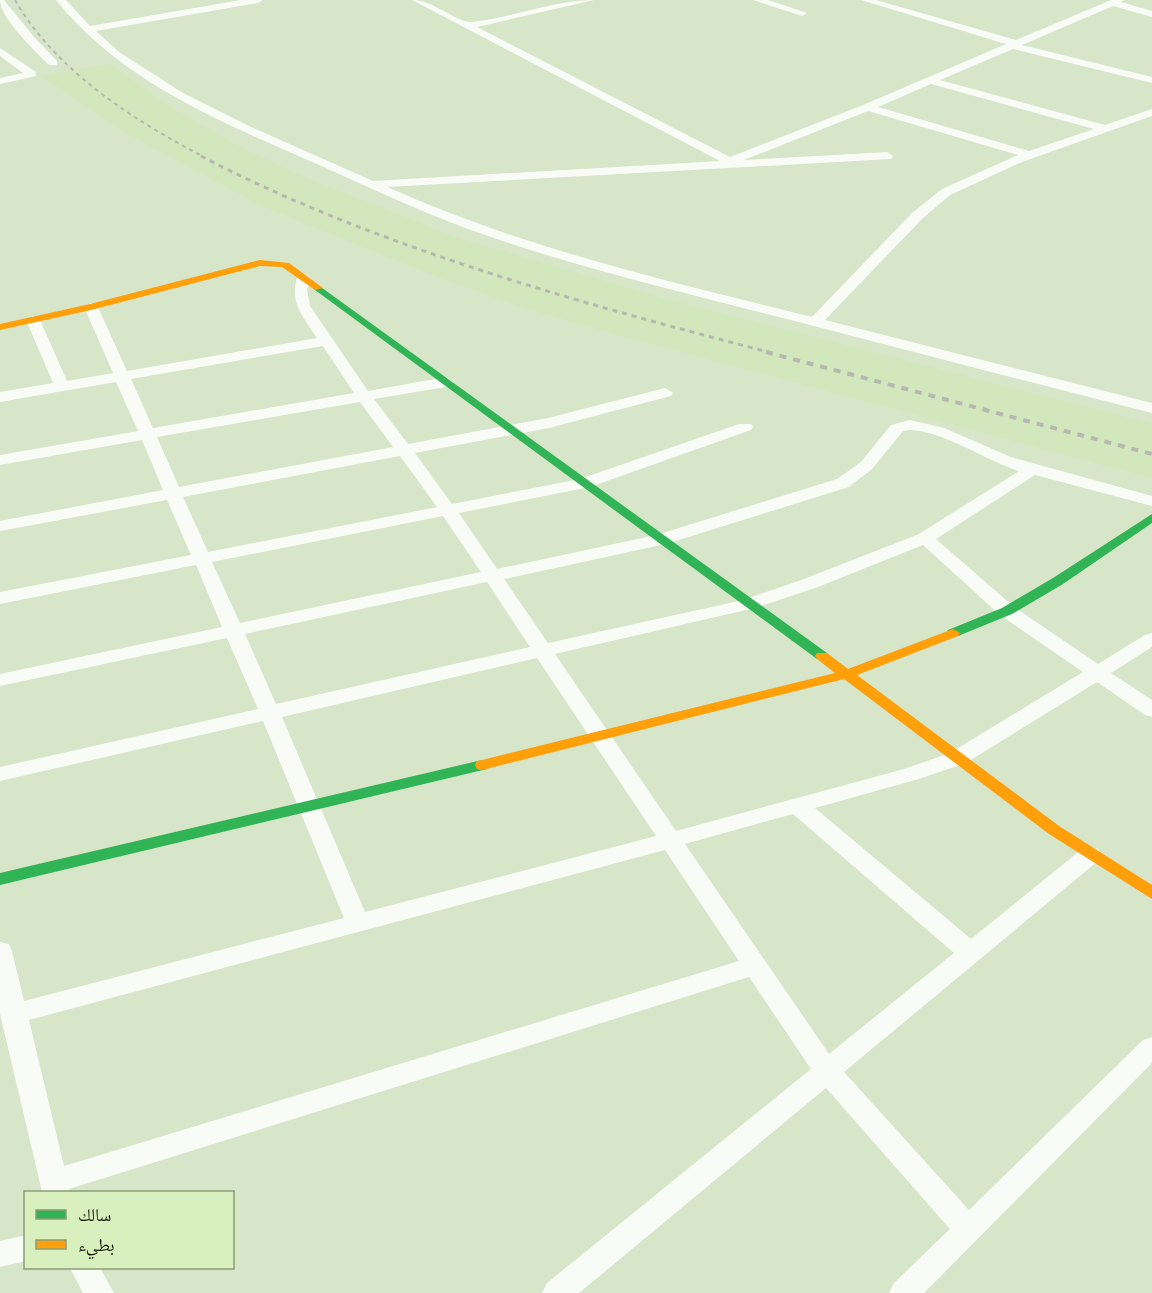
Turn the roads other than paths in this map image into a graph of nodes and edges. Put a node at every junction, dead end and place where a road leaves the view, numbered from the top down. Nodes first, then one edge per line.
1 (61, 0) edge
2 (258, 0) edge
3 (417, 0) edge
4 (589, 0) edge
5 (758, 0) edge
6 (866, 0) edge
7 (0, 1) edge
8 (1116, 2) edge
9 (802, 12) dead end
10 (1152, 14) edge
11 (467, 26) junction
12 (89, 29) junction
13 (1012, 44) junction
14 (0, 51) edge
15 (5, 59) edge
16 (53, 63) dead end
17 (929, 80) junction
18 (1152, 80) edge
19 (0, 81) edge
20 (867, 107) junction
21 (1152, 112) edge
22 (1105, 128) junction
23 (1029, 154) junction
24 (887, 156) dead end
25 (733, 163) junction
26 (371, 184) junction
27 (304, 278) junction
28 (92, 307) junction
29 (33, 320) junction
30 (815, 322) junction
31 (0, 327) edge
32 (327, 341) junction
33 (122, 375) junction
34 (446, 382) junction
35 (62, 386) junction
36 (665, 393) dead end
37 (364, 396) junction
38 (0, 397) edge
39 (1152, 408) edge
40 (745, 428) dead end
41 (512, 430) junction
42 (148, 434) junction
43 (405, 450) junction
44 (0, 460) edge
45 (1033, 469) junction
46 (584, 483) junction
47 (174, 493) junction
48 (1152, 501) edge
49 (448, 510) junction
50 (1152, 518) edge
51 (0, 526) edge
52 (925, 538) junction
53 (660, 540) junction
54 (202, 558) junction
55 (492, 576) junction
56 (0, 598) edge
57 (748, 604) junction
58 (1007, 610) junction
59 (234, 630) junction
60 (1152, 639) edge
61 (542, 650) junction
62 (848, 674) junction
63 (1098, 674) junction
64 (0, 680) edge
65 (1152, 710) edge
66 (270, 712) junction
67 (599, 737) junction
68 (958, 758) junction
69 (0, 774) edge
70 (311, 806) junction
71 (798, 806) junction
72 (669, 841) junction
73 (1090, 855) junction
74 (0, 879) edge
75 (1152, 893) edge
76 (358, 923) junction
77 (0, 951) edge
78 (971, 953) junction
79 (754, 966) junction
80 (14, 1014) junction
81 (1152, 1047) edge
82 (827, 1071) junction
83 (54, 1187) edge
84 (968, 1229) junction
85 (24, 1248) edge
86 (0, 1254) edge
87 (86, 1269) edge
88 (99, 1293) edge
89 (557, 1293) edge
90 (904, 1293) edge

1 - 12 street
2 - 12 street
3 - 11 street
4 - 11 street
5 - 9 street
6 - 13 street
7 - 16 street
8 - 10 street
8 - 13 street
11 - 25 street
12 - 26 street
13 - 17 street
13 - 18 street
14 - 15 street
15 - 19 street
17 - 20 street
17 - 22 street
20 - 23 street
20 - 25 street
21 - 22 street
22 - 23 street
23 - 30 street
24 - 25 street
25 - 26 street
26 - 30 street
27 - 28 street
27 - 32 street
27 - 34 street
28 - 29 street
28 - 33 street
29 - 31 street
29 - 35 street
30 - 39 street
32 - 33 street
32 - 37 street
33 - 35 street
33 - 42 street
34 - 37 street
34 - 41 street
35 - 38 street
36 - 41 street
37 - 42 street
37 - 43 street
40 - 46 street
41 - 43 street
41 - 46 street
42 - 44 street
42 - 47 street
43 - 47 street
43 - 49 street
45 - 48 street
45 - 52 street
45 - 53 street
46 - 49 street
46 - 53 street
47 - 51 street
47 - 54 street
49 - 54 street
49 - 55 street
50 - 58 street
52 - 57 street
52 - 58 street
53 - 55 street
53 - 57 street
54 - 56 street
54 - 59 street
55 - 59 street
55 - 61 street
57 - 61 street
57 - 62 street
58 - 62 street
58 - 63 street
59 - 64 street
59 - 66 street
60 - 63 street
61 - 66 street
61 - 67 street
62 - 67 street
62 - 68 street
63 - 65 street
63 - 68 street
66 - 69 street
66 - 70 street
67 - 70 street
67 - 72 street
68 - 71 street
68 - 73 street
70 - 74 street
70 - 76 street
71 - 72 street
71 - 78 street
72 - 76 street
72 - 79 street
73 - 75 street
73 - 78 street
76 - 80 street
77 - 80 street
78 - 82 street
79 - 82 street
79 - 83 street
80 - 83 street
81 - 84 street
82 - 84 street
82 - 89 street
84 - 90 street
85 - 86 street
87 - 88 street

